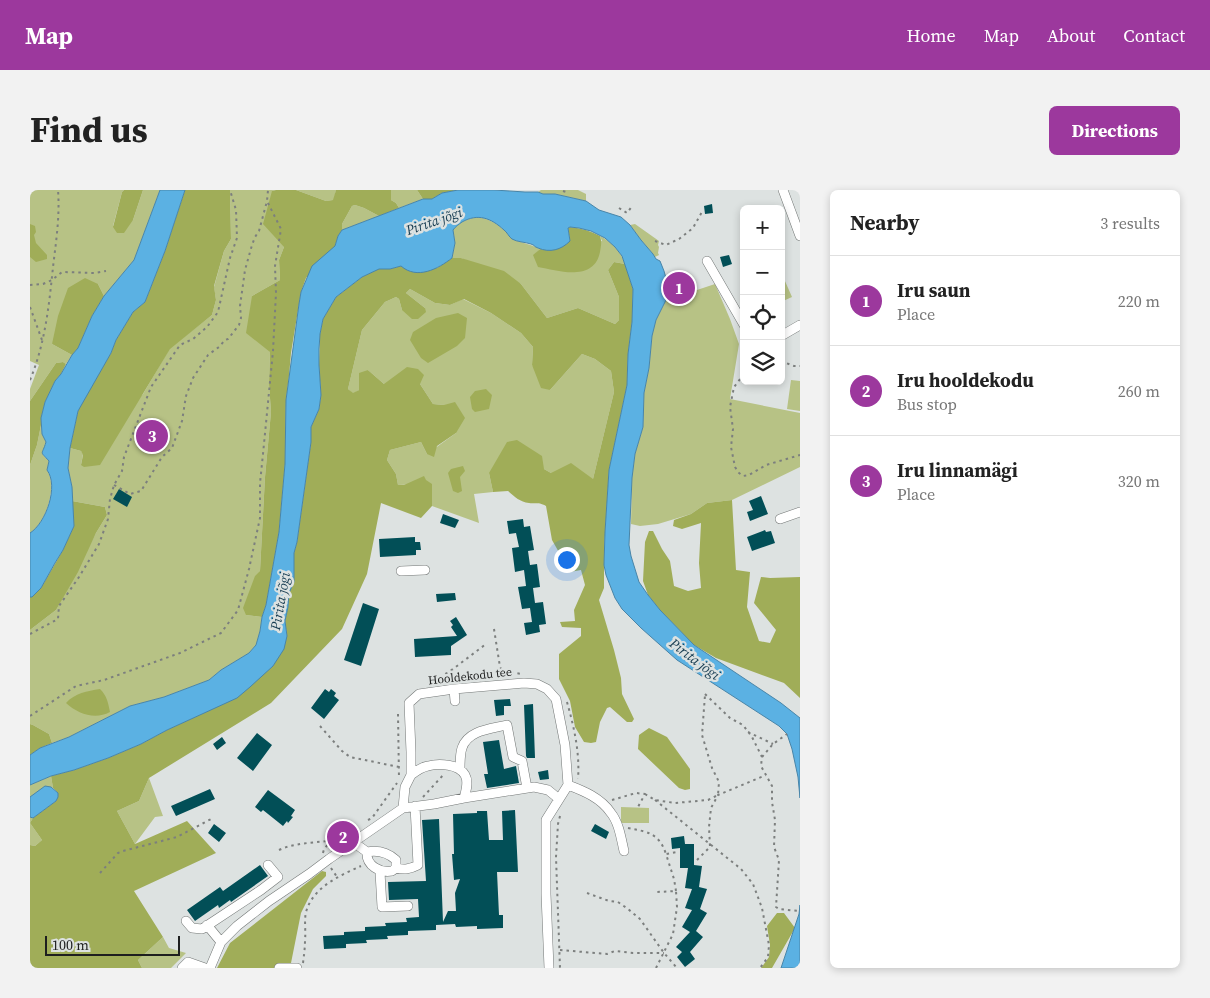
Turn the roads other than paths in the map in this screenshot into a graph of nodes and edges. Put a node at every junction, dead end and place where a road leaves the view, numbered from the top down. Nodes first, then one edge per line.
1 (784, 190) edge
2 (800, 236) edge
3 (707, 261) dead end
4 (740, 317) edge
5 (800, 325) edge
6 (785, 334) edge
7 (800, 512) edge
8 (780, 519) dead end
9 (425, 570) dead end
10 (401, 572) dead end
11 (454, 689) junction
12 (455, 701) dead end
13 (455, 767) junction
14 (411, 775) junction
15 (568, 784) junction
16 (527, 788) junction
17 (464, 798) junction
18 (559, 799) junction
19 (415, 806) junction
20 (403, 808) junction
21 (351, 838) junction
22 (624, 851) dead end
23 (368, 857) junction
24 (268, 865) dead end
25 (396, 868) junction
26 (380, 872) junction
27 (261, 890) junction
28 (269, 901) junction
29 (408, 906) dead end
30 (186, 921) dead end
31 (207, 925) junction
32 (222, 942) junction
33 (182, 968) edge
34 (205, 968) edge
35 (210, 968) edge
36 (279, 968) edge
37 (297, 968) edge
38 (549, 968) edge

1 - 2 street
3 - 4 street
5 - 6 street
7 - 8 street
9 - 10 street
11 - 12 street
11 - 14 street, Hooldekodu tee
11 - 15 street, Hooldekodu tee
13 - 14 street
13 - 16 street
13 - 17 street
14 - 20 street, Hooldekodu tee
15 - 18 street
15 - 22 street
16 - 17 street
16 - 18 street
17 - 19 street
18 - 38 street
19 - 20 street
19 - 25 street
20 - 21 street
21 - 23 street
21 - 28 street
23 - 25 street
23 - 26 street
24 - 27 street
25 - 26 street
26 - 29 street
27 - 28 street
27 - 31 street
28 - 32 street
30 - 31 street
31 - 32 street
32 - 35 street
33 - 34 street
36 - 37 street

